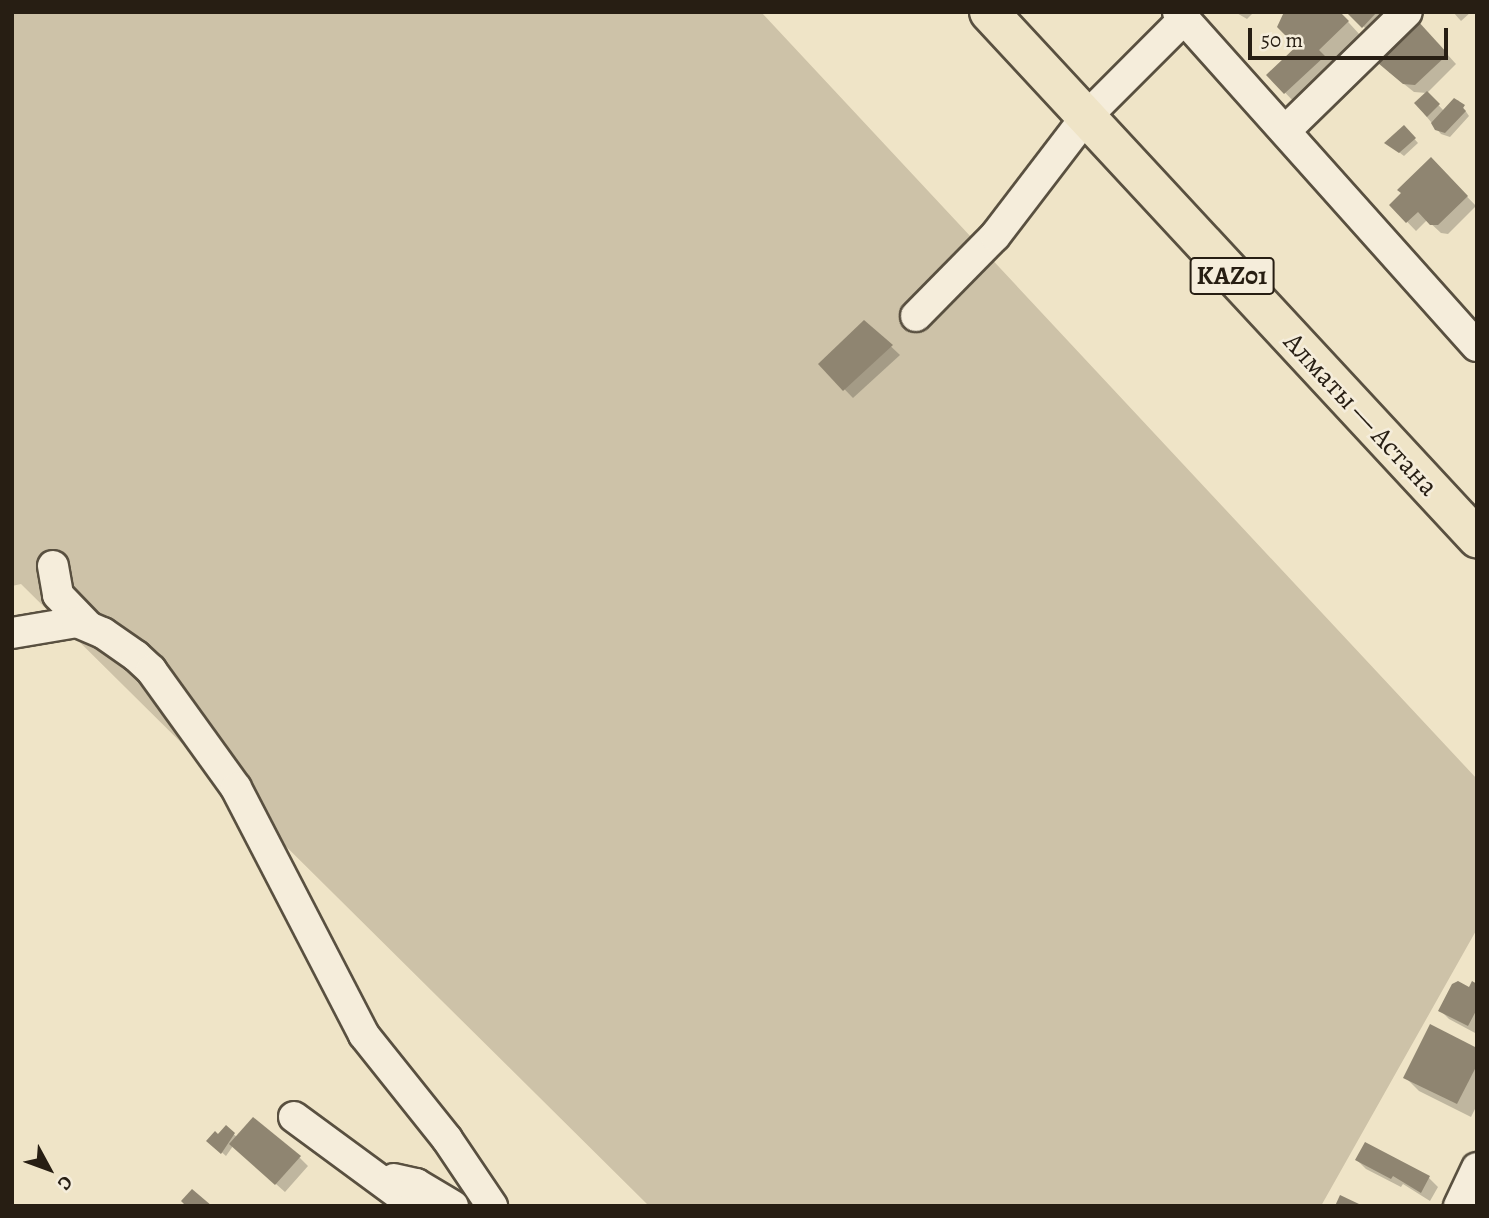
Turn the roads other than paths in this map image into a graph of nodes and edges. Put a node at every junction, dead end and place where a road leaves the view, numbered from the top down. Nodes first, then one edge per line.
1 (989, 12) edge
2 (1407, 12) edge
3 (1181, 16) edge
4 (1086, 117) junction
5 (1285, 131) junction
6 (916, 316) dead end
7 (1477, 346) edge
8 (1477, 538) edge
9 (53, 566) dead end
10 (88, 626) junction
11 (12, 633) edge
12 (294, 1117) dead end
13 (1477, 1168) edge
14 (370, 1172) junction
15 (1461, 1204) edge
16 (415, 1206) edge
17 (453, 1206) edge
18 (492, 1206) edge

1 - 4 highway, Алматы — Астана / KАZ01
2 - 5 street
3 - 4 street
3 - 5 street
4 - 6 street
4 - 8 highway, Алматы — Астана / KАZ01
5 - 7 street
9 - 10 street
10 - 11 street
10 - 18 street
12 - 14 street
13 - 15 street
14 - 16 street
14 - 17 street

